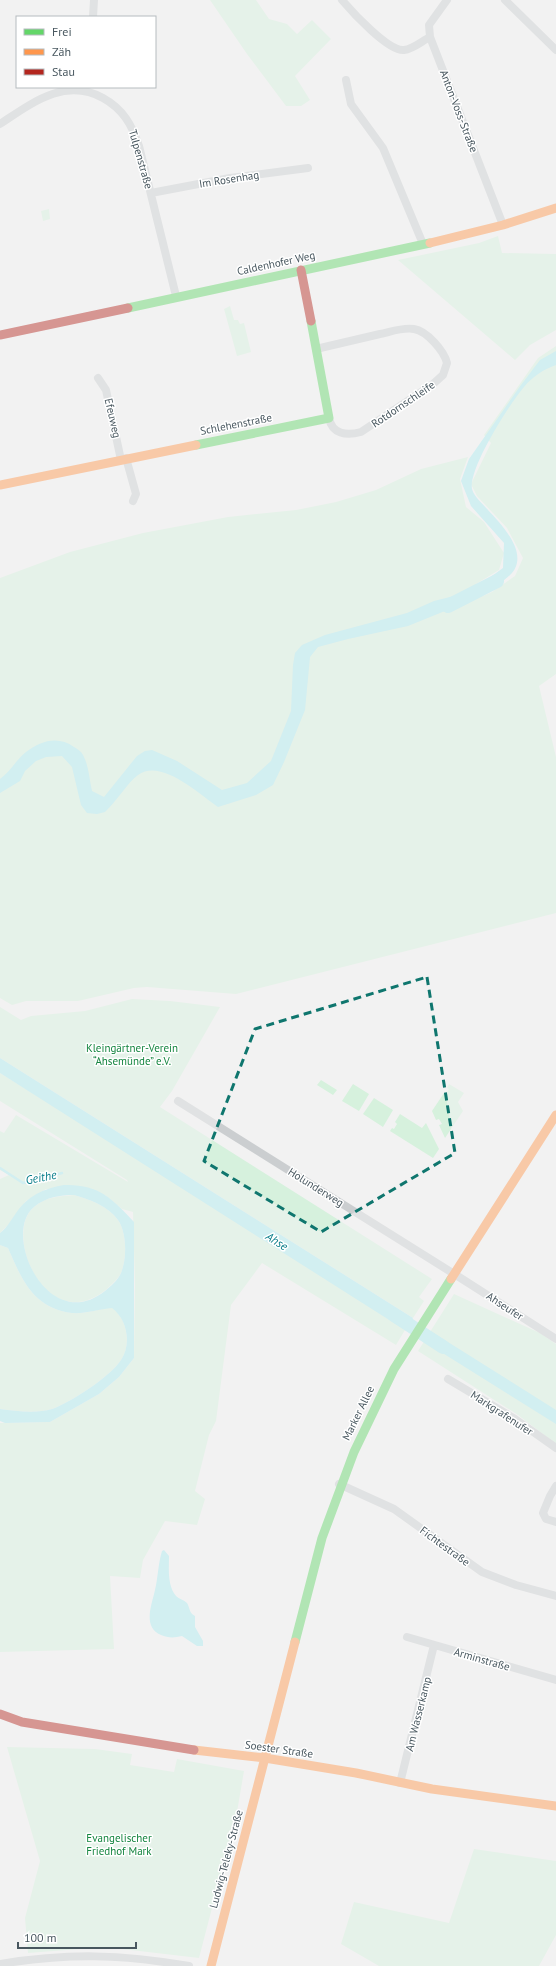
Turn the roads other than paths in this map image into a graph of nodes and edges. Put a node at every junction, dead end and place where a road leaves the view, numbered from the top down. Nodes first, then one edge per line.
1 (94, 0) edge
2 (342, 0) edge
3 (447, 0) edge
4 (506, 0) edge
5 (93, 16) edge
6 (430, 37) junction
7 (556, 50) edge
8 (346, 80) dead end
9 (73, 88) edge
10 (0, 124) edge
11 (308, 168) dead end
12 (151, 193) junction
13 (556, 208) edge
14 (503, 225) junction
15 (423, 244) junction
16 (301, 270) junction
17 (176, 296) junction
18 (0, 335) edge
19 (316, 349) junction
20 (98, 378) dead end
21 (329, 418) junction
22 (123, 459) junction
23 (0, 485) edge
24 (133, 501) dead end
25 (178, 1101) dead end
26 (556, 1115) edge
27 (454, 1274) junction
28 (556, 1340) edge
29 (448, 1379) dead end
30 (556, 1448) edge
31 (339, 1484) junction
32 (556, 1486) edge
33 (556, 1522) edge
34 (556, 1596) edge
35 (407, 1637) dead end
36 (434, 1645) junction
37 (556, 1680) edge
38 (0, 1714) edge
39 (265, 1758) junction
40 (400, 1783) junction
41 (556, 1806) edge
42 (0, 1965) edge
43 (189, 1966) edge
44 (211, 1966) edge

1 - 5 street
2 - 6 street
3 - 6 street
4 - 7 street
6 - 14 street, Anton-Voss-Straße
8 - 15 street
9 - 10 street, Tulpenstraße
9 - 12 street, Tulpenstraße
11 - 12 street, Im Rosenhag
12 - 17 street, Tulpenstraße
13 - 14 street, Caldenhofer Weg
14 - 15 street, Caldenhofer Weg
15 - 16 street, Caldenhofer Weg
16 - 17 street, Caldenhofer Weg
16 - 19 street
17 - 18 street, Caldenhofer Weg
19 - 21 street
19 - 21 street, Rotdornschleife
20 - 22 street, Efeuweg
21 - 22 street, Schlehenstraße
22 - 23 street, Schlehenstraße
22 - 24 street, Efeuweg
25 - 27 street, Holunderweg
26 - 27 street, Marker Allee
27 - 28 street, Ahseufer
27 - 31 street, Marker Allee
29 - 30 street, Markgrafenufer
31 - 34 street, Fichtestraße
31 - 39 street, Marker Allee
32 - 33 street
35 - 36 street, Arminstraße
36 - 37 street, Arminstraße
36 - 40 street, Am Wasserkamp
38 - 39 street, Soester Straße
39 - 40 street, Soester Straße
39 - 44 street, Ludwig-Teleky-Straße
40 - 41 street, Soester Straße
42 - 43 street

